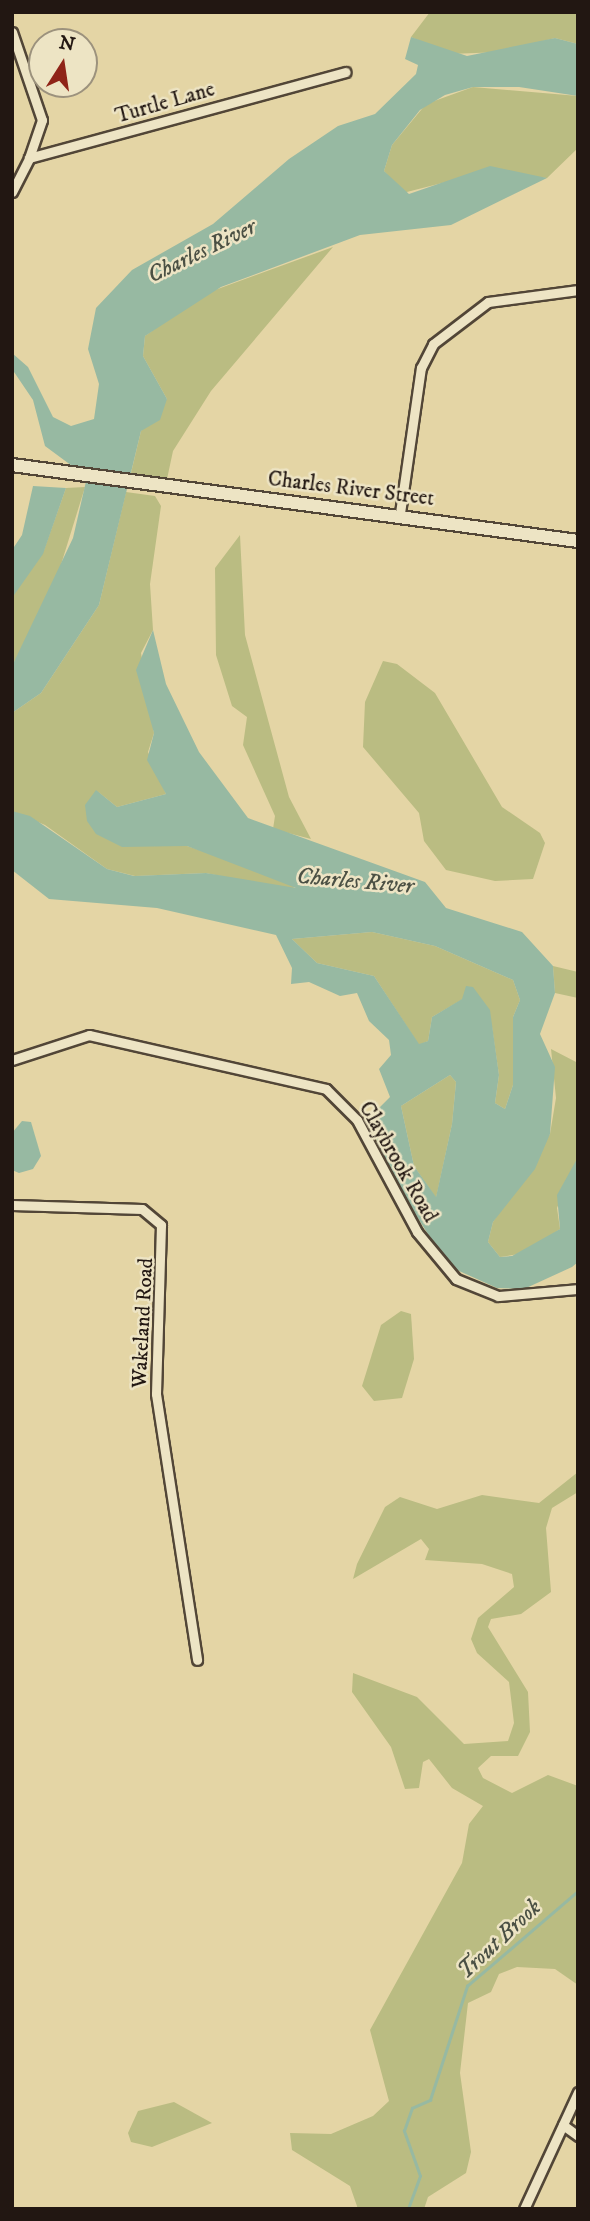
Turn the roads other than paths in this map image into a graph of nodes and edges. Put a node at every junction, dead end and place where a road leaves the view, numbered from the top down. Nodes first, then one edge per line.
1 (12, 32) edge
2 (346, 72) dead end
3 (29, 158) junction
4 (12, 192) edge
5 (578, 290) edge
6 (12, 466) edge
7 (400, 513) junction
8 (578, 541) edge
9 (12, 1060) edge
10 (12, 1205) edge
11 (578, 1289) edge
12 (197, 1660) dead end
13 (578, 2092) edge
14 (563, 2125) junction
15 (578, 2136) edge
16 (523, 2209) edge

1 - 3 street
2 - 3 street, Turtle Lane
3 - 4 street
5 - 7 street
6 - 7 street, Charles River Street
7 - 8 street, Charles River Street
9 - 11 street, Claybrook Road
10 - 12 street, Wakeland Road
13 - 14 street
14 - 15 street
14 - 16 street

